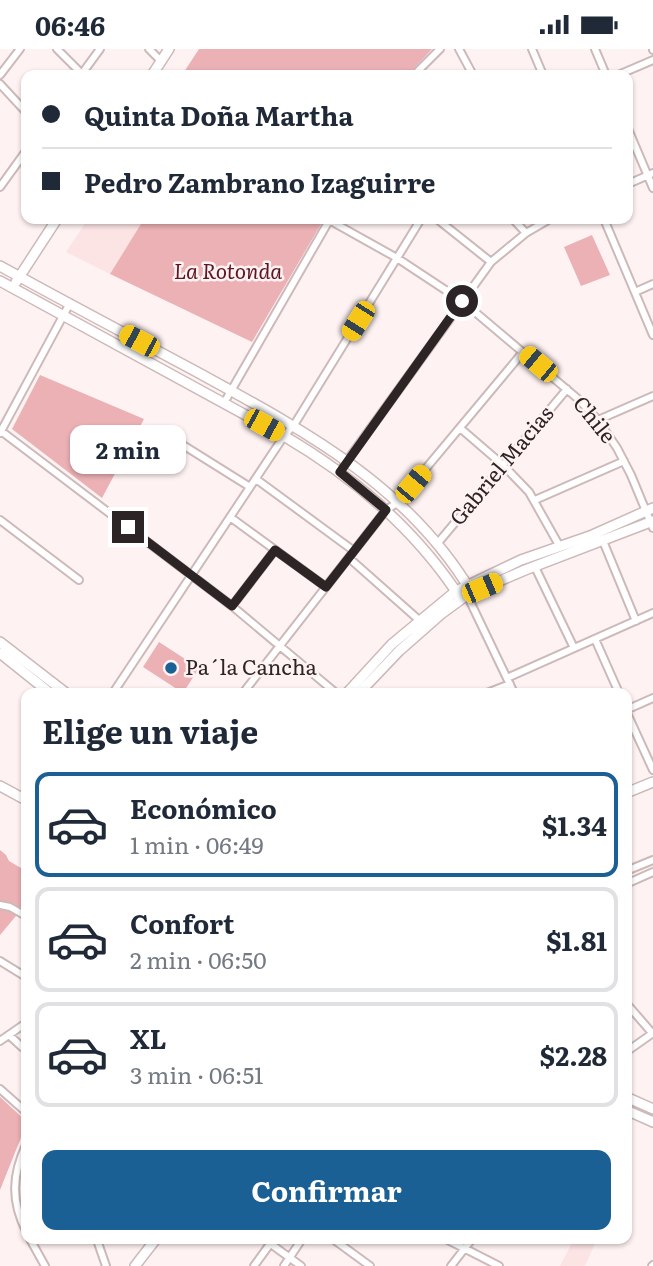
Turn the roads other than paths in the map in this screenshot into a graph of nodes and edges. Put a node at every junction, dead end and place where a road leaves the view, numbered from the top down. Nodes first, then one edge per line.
1 (20, 49) edge
2 (57, 49) edge
3 (100, 49) edge
4 (149, 49) edge
5 (169, 49) edge
6 (440, 49) edge
7 (459, 49) edge
8 (532, 49) edge
9 (595, 49) edge
10 (653, 60) edge
11 (161, 61) junction
12 (77, 70) edge
13 (85, 70) edge
14 (155, 70) edge
15 (419, 70) edge
16 (470, 70) edge
17 (541, 70) edge
18 (604, 70) edge
19 (630, 70) edge
20 (0, 75) edge
21 (0, 84) edge
22 (21, 107) edge
23 (633, 139) edge
24 (21, 158) edge
25 (650, 174) edge
26 (633, 182) edge
27 (0, 187) edge
28 (653, 188) edge
29 (54, 224) edge
30 (326, 224) edge
31 (338, 224) edge
32 (418, 224) edge
33 (443, 224) edge
34 (518, 224) edge
35 (541, 224) edge
36 (606, 224) edge
37 (526, 233) junction
38 (397, 258) junction
39 (491, 262) junction
40 (0, 266) edge
41 (19, 277) junction
42 (0, 281) edge
43 (653, 284) edge
44 (12, 288) junction
45 (635, 292) junction
46 (462, 301) junction
47 (70, 303) junction
48 (63, 315) junction
49 (653, 335) edge
50 (523, 352) junction
51 (567, 389) junction
52 (231, 391) junction
53 (653, 396) edge
54 (224, 403) junction
55 (598, 420) junction
56 (294, 425) junction
57 (460, 428) junction
58 (0, 432) edge
59 (167, 435) dead end
60 (284, 436) junction
61 (348, 461) junction
62 (624, 461) junction
63 (503, 465) junction
64 (340, 472) junction
65 (256, 479) junction
66 (250, 487) junction
67 (535, 500) junction
68 (397, 503) junction
69 (386, 510) junction
70 (650, 510) edge
71 (230, 517) junction
72 (0, 520) edge
73 (652, 523) edge
74 (603, 541) junction
75 (437, 544) junction
76 (559, 547) junction
77 (275, 550) junction
78 (354, 551) junction
79 (349, 558) junction
80 (535, 567) junction
81 (191, 575) junction
82 (79, 580) dead end
83 (326, 587) junction
84 (465, 592) junction
85 (232, 606) junction
86 (653, 613) edge
87 (419, 620) junction
88 (636, 621) junction
89 (595, 639) junction
90 (0, 642) edge
91 (280, 645) junction
92 (574, 648) junction
93 (0, 653) edge
94 (508, 681) junction
95 (44, 688) edge
96 (59, 688) edge
97 (116, 688) edge
98 (247, 688) edge
99 (330, 688) edge
100 (351, 688) edge
101 (364, 688) edge
102 (496, 688) edge
103 (512, 688) edge
104 (617, 688) edge
105 (653, 698) edge
106 (632, 707) edge
107 (632, 723) edge
108 (653, 770) edge
109 (653, 782) edge
110 (0, 786) edge
111 (632, 791) edge
112 (21, 797) edge
113 (653, 860) edge
114 (632, 869) edge
115 (653, 872) edge
116 (632, 881) edge
117 (0, 905) edge
118 (21, 913) edge
119 (0, 961) edge
120 (21, 974) edge
121 (632, 1010) edge
122 (21, 1027) edge
123 (653, 1034) edge
124 (10, 1036) junction
125 (0, 1041) edge
126 (21, 1047) edge
127 (632, 1048) edge
128 (0, 1089) edge
129 (632, 1100) edge
130 (21, 1108) edge
131 (653, 1109) edge
132 (632, 1113) edge
133 (653, 1122) edge
134 (21, 1157) edge
135 (21, 1219) edge
136 (33, 1244) edge
137 (98, 1244) edge
138 (152, 1244) edge
139 (271, 1244) joint
140 (299, 1244) edge
141 (340, 1244) edge
142 (454, 1244) edge
143 (468, 1244) edge
144 (464, 1250) junction
145 (290, 1258) junction
146 (495, 1265) edge
147 (45, 1266) edge
148 (106, 1266) edge
149 (135, 1266) edge
150 (254, 1266) edge
151 (284, 1266) edge
152 (301, 1266) edge
153 (370, 1266) edge
154 (451, 1266) edge

1 - 20 street
2 - 12 street
3 - 13 street
4 - 11 street
5 - 11 main road
6 - 15 street
7 - 16 street
8 - 17 street
9 - 18 street
10 - 19 street
11 - 14 main road
21 - 22 street
23 - 25 street
24 - 27 street
25 - 26 street
25 - 28 street
29 - 41 main road
30 - 52 street
31 - 38 street, Chile
32 - 38 street
33 - 39 street
34 - 37 street
35 - 37 street
36 - 45 street
37 - 39 street
38 - 46 street, Chile
38 - 56 street
39 - 46 street
40 - 41 main road
41 - 44 main road
41 - 47 main road
42 - 44 main road
43 - 45 street
44 - 48 main road
45 - 49 street
46 - 50 street, Chile
46 - 61 street
47 - 48 street
47 - 52 main road
48 - 54 main road
48 - 58 street
50 - 51 street, Chile
50 - 57 street
51 - 55 street, Chile
51 - 63 street, Gabriel Macias
52 - 54 street
52 - 56 main road
53 - 55 street
54 - 60 main road
55 - 62 street, Chile
56 - 60 street
56 - 61 main road
57 - 63 street
57 - 68 street
58 - 81 street
59 - 66 street
60 - 64 main road
60 - 65 street
61 - 64 street
61 - 68 main road
62 - 67 street
62 - 70 street, Chile
63 - 67 street
63 - 75 street, Gabriel Macias
64 - 69 main road
65 - 66 street
65 - 78 street
66 - 71 street
67 - 76 street
68 - 69 street
68 - 75 main road
69 - 78 street
69 - 84 main road
70 - 73 street, Chile
70 - 76 main road
71 - 77 street
71 - 81 street
72 - 82 street
73 - 74 main road
74 - 80 main road
74 - 88 street
75 - 84 main road
76 - 84 main road
77 - 83 street
77 - 85 street
78 - 79 street
79 - 83 street
79 - 87 street
80 - 84 main road
80 - 92 street
81 - 85 street
81 - 97 street
83 - 91 street
84 - 87 main road
84 - 94 street
84 - 101 main road
85 - 91 street
86 - 88 street
87 - 100 main road
88 - 89 street
89 - 92 street
89 - 104 street
90 - 96 main road
91 - 98 street
91 - 99 street
92 - 94 street
93 - 95 main road
94 - 102 street
94 - 103 street
105 - 106 street
107 - 108 street
109 - 111 main road
110 - 112 main road
113 - 114 street
115 - 116 street
117 - 118 street
119 - 120 street
121 - 123 street
122 - 124 street
123 - 127 street
124 - 125 street
124 - 126 street
128 - 130 street
129 - 131 main road
132 - 133 main road
134 - 135 street
136 - 147 street
137 - 148 street
138 - 149 main road
139 - 145 street
139 - 150 street
140 - 145 street
141 - 153 street
142 - 144 street
143 - 144 street
144 - 146 street
144 - 154 street
145 - 151 street
145 - 152 street

